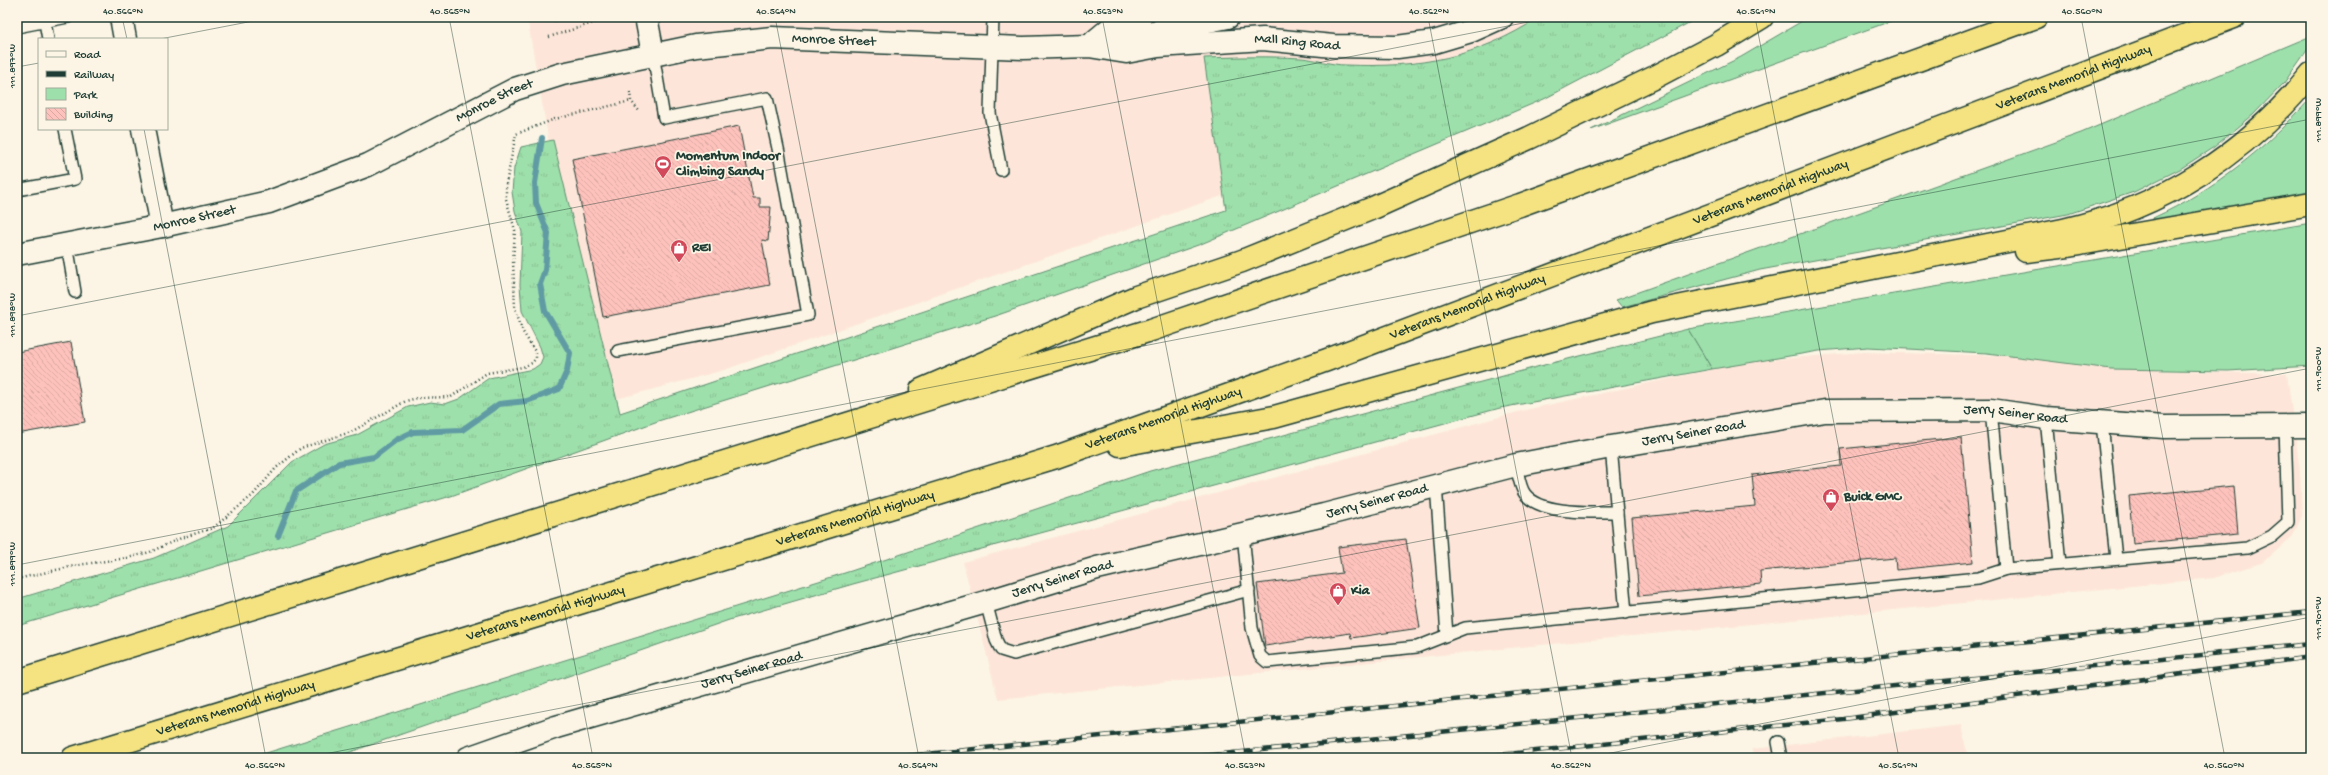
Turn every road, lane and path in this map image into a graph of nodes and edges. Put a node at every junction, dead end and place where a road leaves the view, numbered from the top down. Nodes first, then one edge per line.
1 (68, 17) edge
2 (121, 17) edge
3 (612, 17) edge
4 (646, 17) edge
5 (993, 17) edge
6 (1140, 17) edge
7 (1228, 17) edge
8 (1502, 17) edge
9 (1762, 17) edge
10 (2036, 17) edge
11 (2234, 17) edge
12 (44, 19) edge
13 (616, 23) dead end
14 (17, 27) edge
15 (549, 37) dead end
16 (48, 38) edge
17 (125, 38) edge
18 (1089, 46) junction
19 (991, 47) junction
20 (653, 54) junction
21 (2311, 74) edge
22 (630, 92) dead end
23 (632, 100) junction
24 (640, 112) dead end
25 (65, 130) edge
26 (143, 130) edge
27 (1001, 170) dead end
28 (17, 190) edge
29 (2311, 204) edge
30 (162, 226) junction
31 (67, 244) junction
32 (17, 254) edge
33 (1880, 267) junction
34 (75, 292) dead end
35 (618, 351) dead end
36 (1991, 410) junction
37 (2046, 418) junction
38 (2102, 423) junction
39 (2285, 426) junction
40 (2311, 426) edge
41 (811, 437) junction
42 (1611, 447) junction
43 (1056, 457) junction
44 (1516, 465) junction
45 (1436, 485) junction
46 (1617, 512) junction
47 (1244, 533) junction
48 (2116, 559) junction
49 (2060, 564) junction
50 (2006, 569) junction
51 (17, 579) edge
52 (1249, 590) junction
53 (986, 602) junction
54 (1626, 612) junction
55 (1447, 635) junction
56 (17, 681) edge
57 (1778, 742) dead end
58 (1360, 756) dead end
59 (73, 758) edge
60 (468, 758) edge
61 (1369, 758) edge
62 (1780, 758) edge

1 - 12 lane
2 - 17 street
3 - 13 path
3 - 15 path
4 - 20 street
5 - 19 lane
6 - 18 street
7 - 18 street
8 - 18 street, Mall Ring Road
9 - 41 highway
10 - 41 highway
11 - 43 highway, Veterans Memorial Highway
12 - 14 lane
12 - 16 lane
18 - 19 street, Mall Ring Road
19 - 20 street, Monroe Street
19 - 27 lane
20 - 30 street, Monroe Street
20 - 35 lane
21 - 33 highway
22 - 23 path
23 - 24 path
23 - 51 path
25 - 28 lane
26 - 30 street
29 - 33 highway
30 - 31 street, Monroe Street
31 - 32 street, Monroe Street
31 - 34 lane
33 - 43 highway
36 - 37 street, Jerry Seiner Road
36 - 42 street, Jerry Seiner Road
36 - 50 lane
37 - 38 street, Jerry Seiner Road
37 - 49 lane
38 - 39 street, Jerry Seiner Road
38 - 48 lane
39 - 40 street, Jerry Seiner Road
39 - 48 lane
41 - 56 highway
42 - 44 street, Jerry Seiner Road
42 - 46 lane
43 - 59 highway, Veterans Memorial Highway
44 - 45 street, Jerry Seiner Road
44 - 46 lane
45 - 47 street, Jerry Seiner Road
45 - 55 lane
46 - 54 lane
47 - 52 lane
47 - 53 street, Jerry Seiner Road
48 - 49 lane
49 - 50 lane
50 - 54 lane
52 - 53 lane
52 - 55 lane
53 - 60 street, Jerry Seiner Road
54 - 55 lane
57 - 62 lane
58 - 61 path

